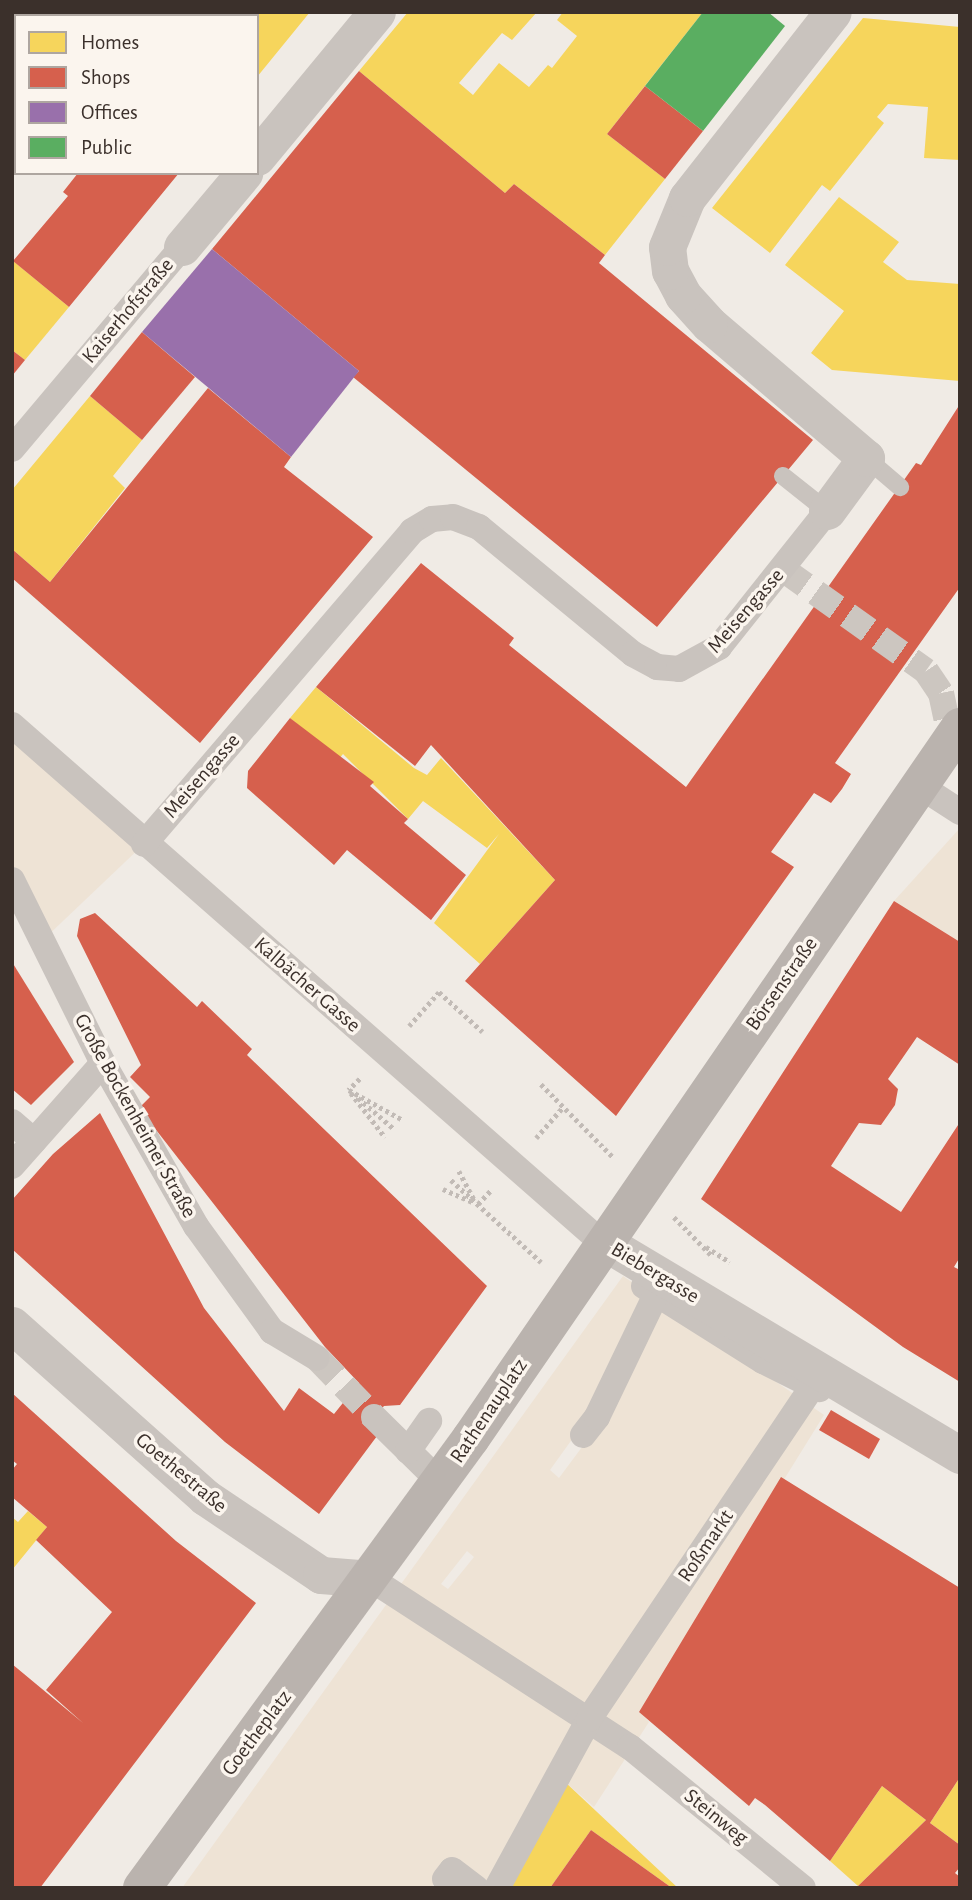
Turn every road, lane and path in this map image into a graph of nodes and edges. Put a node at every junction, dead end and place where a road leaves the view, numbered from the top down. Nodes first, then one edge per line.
1 (377, 12) edge
2 (833, 12) edge
3 (259, 155) edge
4 (242, 175) edge
5 (182, 247) joint
6 (12, 449) edge
7 (866, 458) junction
8 (783, 476) dead end
9 (900, 488) dead end
10 (827, 511) junction
11 (12, 725) edge
12 (960, 727) edge
13 (920, 786) junction
14 (960, 812) edge
15 (144, 844) junction
16 (12, 880) edge
17 (103, 1063) junction
18 (541, 1084) dead end
19 (564, 1107) dead end
20 (12, 1122) edge
21 (393, 1128) dead end
22 (385, 1137) dead end
23 (34, 1141) junction
24 (12, 1166) edge
25 (459, 1171) dead end
26 (451, 1180) dead end
27 (443, 1189) dead end
28 (478, 1204) junction
29 (604, 1242) junction
30 (699, 1243) dead end
31 (730, 1262) dead end
32 (535, 1275) dead end
33 (659, 1286) junction
34 (12, 1325) edge
35 (317, 1358) tunnel mouth
36 (818, 1379) junction
37 (374, 1417) tunnel mouth
38 (429, 1421) dead end
39 (583, 1435) dead end
40 (408, 1451) junction
41 (960, 1455) edge
42 (960, 1474) edge
43 (440, 1482) junction
44 (371, 1578) junction
45 (589, 1719) junction
46 (445, 1880) dead end
47 (142, 1888) edge
48 (476, 1888) edge
49 (497, 1888) edge
50 (803, 1888) edge

1 - 3 street
2 - 7 street
4 - 5 street, Kaiserhofstraße
5 - 6 street, Kaiserhofstraße
7 - 9 lane
7 - 10 street, Meisengasse
8 - 10 lane
10 - 15 street, Meisengasse
11 - 15 street, Kalbächer Gasse
12 - 13 main road, Börsenstraße
13 - 14 street
13 - 29 main road, Börsenstraße
15 - 29 street, Kalbächer Gasse
16 - 17 street, Große Bockenheimer Straße
17 - 23 street
17 - 35 street, Große Bockenheimer Straße
18 - 19 path
20 - 23 street
21 - 22 path
23 - 24 street
25 - 28 path
26 - 28 path
27 - 28 path
28 - 32 path
29 - 33 street, Biebergasse
29 - 43 main road, Rathenauplatz
30 - 31 path
33 - 36 street, Biebergasse
33 - 39 street
34 - 44 street, Goethestraße
36 - 41 street, Biebergasse
36 - 42 street, Biebergasse
36 - 45 street, Roßmarkt
37 - 40 street
38 - 40 street, Rathenauplatz
40 - 43 street
43 - 44 main road, Rathenauplatz
44 - 45 street
44 - 47 main road, Goetheplatz
45 - 49 street, Roßmarkt
45 - 50 street, Steinweg
46 - 48 street

